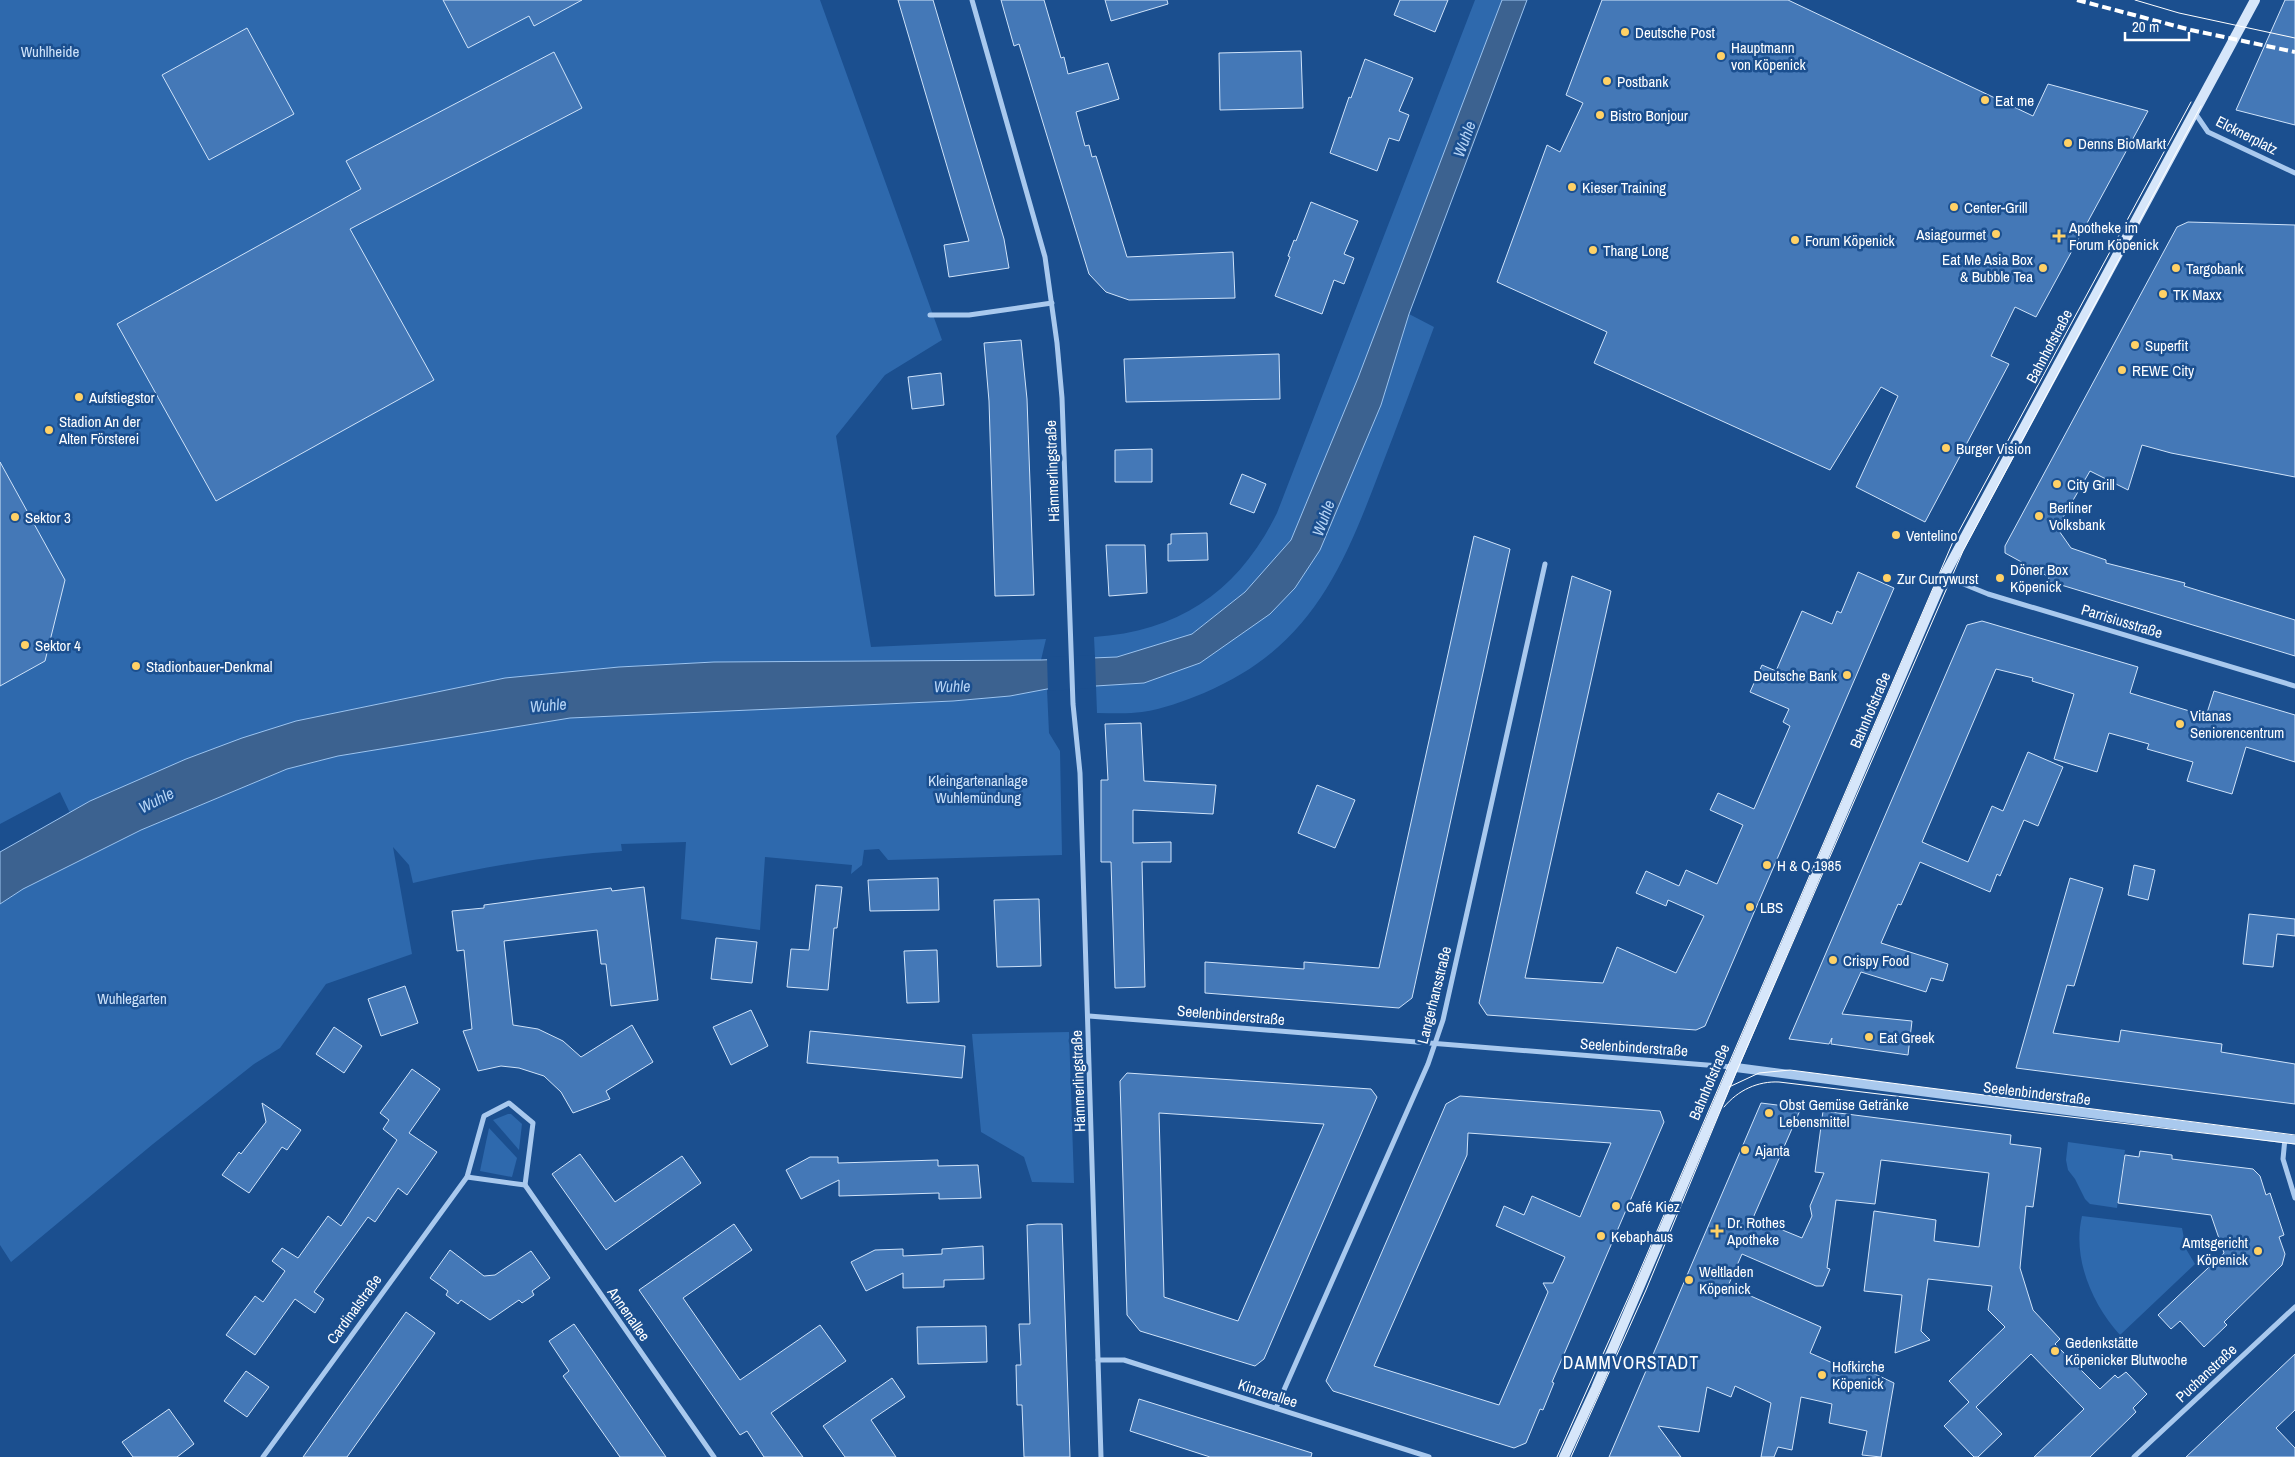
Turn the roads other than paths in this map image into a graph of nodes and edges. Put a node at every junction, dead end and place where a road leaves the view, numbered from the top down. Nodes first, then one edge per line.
1 (972, 0) edge
2 (2255, 0) edge
3 (2194, 113) junction
4 (2295, 173) edge
5 (1052, 304) junction
6 (930, 316) dead end
7 (1545, 564) dead end
8 (1944, 576) junction
9 (2295, 686) edge
10 (1088, 1016) junction
11 (1435, 1045) junction
12 (1732, 1067) junction
13 (2285, 1138) junction
14 (2295, 1140) edge
15 (467, 1177) junction
16 (525, 1185) junction
17 (2295, 1198) edge
18 (2295, 1307) edge
19 (1098, 1360) junction
20 (1276, 1408) junction
21 (263, 1457) edge
22 (714, 1457) edge
23 (1101, 1457) edge
24 (1429, 1457) edge
25 (1564, 1457) edge
26 (2134, 1457) edge

1 - 5 street, Hämmerlingstraße
2 - 3 main road, Bahnhofstraße
3 - 4 street, Elcknerplatz
3 - 8 main road, Bahnhofstraße
5 - 6 street
5 - 10 street, Hämmerlingstraße
7 - 11 street, Langerhansstraße
8 - 9 street, Parrisiusstraße
8 - 12 main road, Bahnhofstraße
10 - 11 street, Seelenbinderstraße
10 - 19 street, Hämmerlingstraße
11 - 12 street, Seelenbinderstraße
11 - 20 street, Langerhansstraße
12 - 13 street, Seelenbinderstraße
12 - 25 main road, Bahnhofstraße
13 - 14 street, Seelenbinderstraße
13 - 17 street
15 - 16 street
15 - 16 street
15 - 21 street, Cardinalstraße
16 - 22 street, Annenallee
18 - 26 street, Puchanstraße
19 - 20 street, Kinzerallee
19 - 23 street, Hämmerlingstraße
20 - 24 street, Kinzerallee

